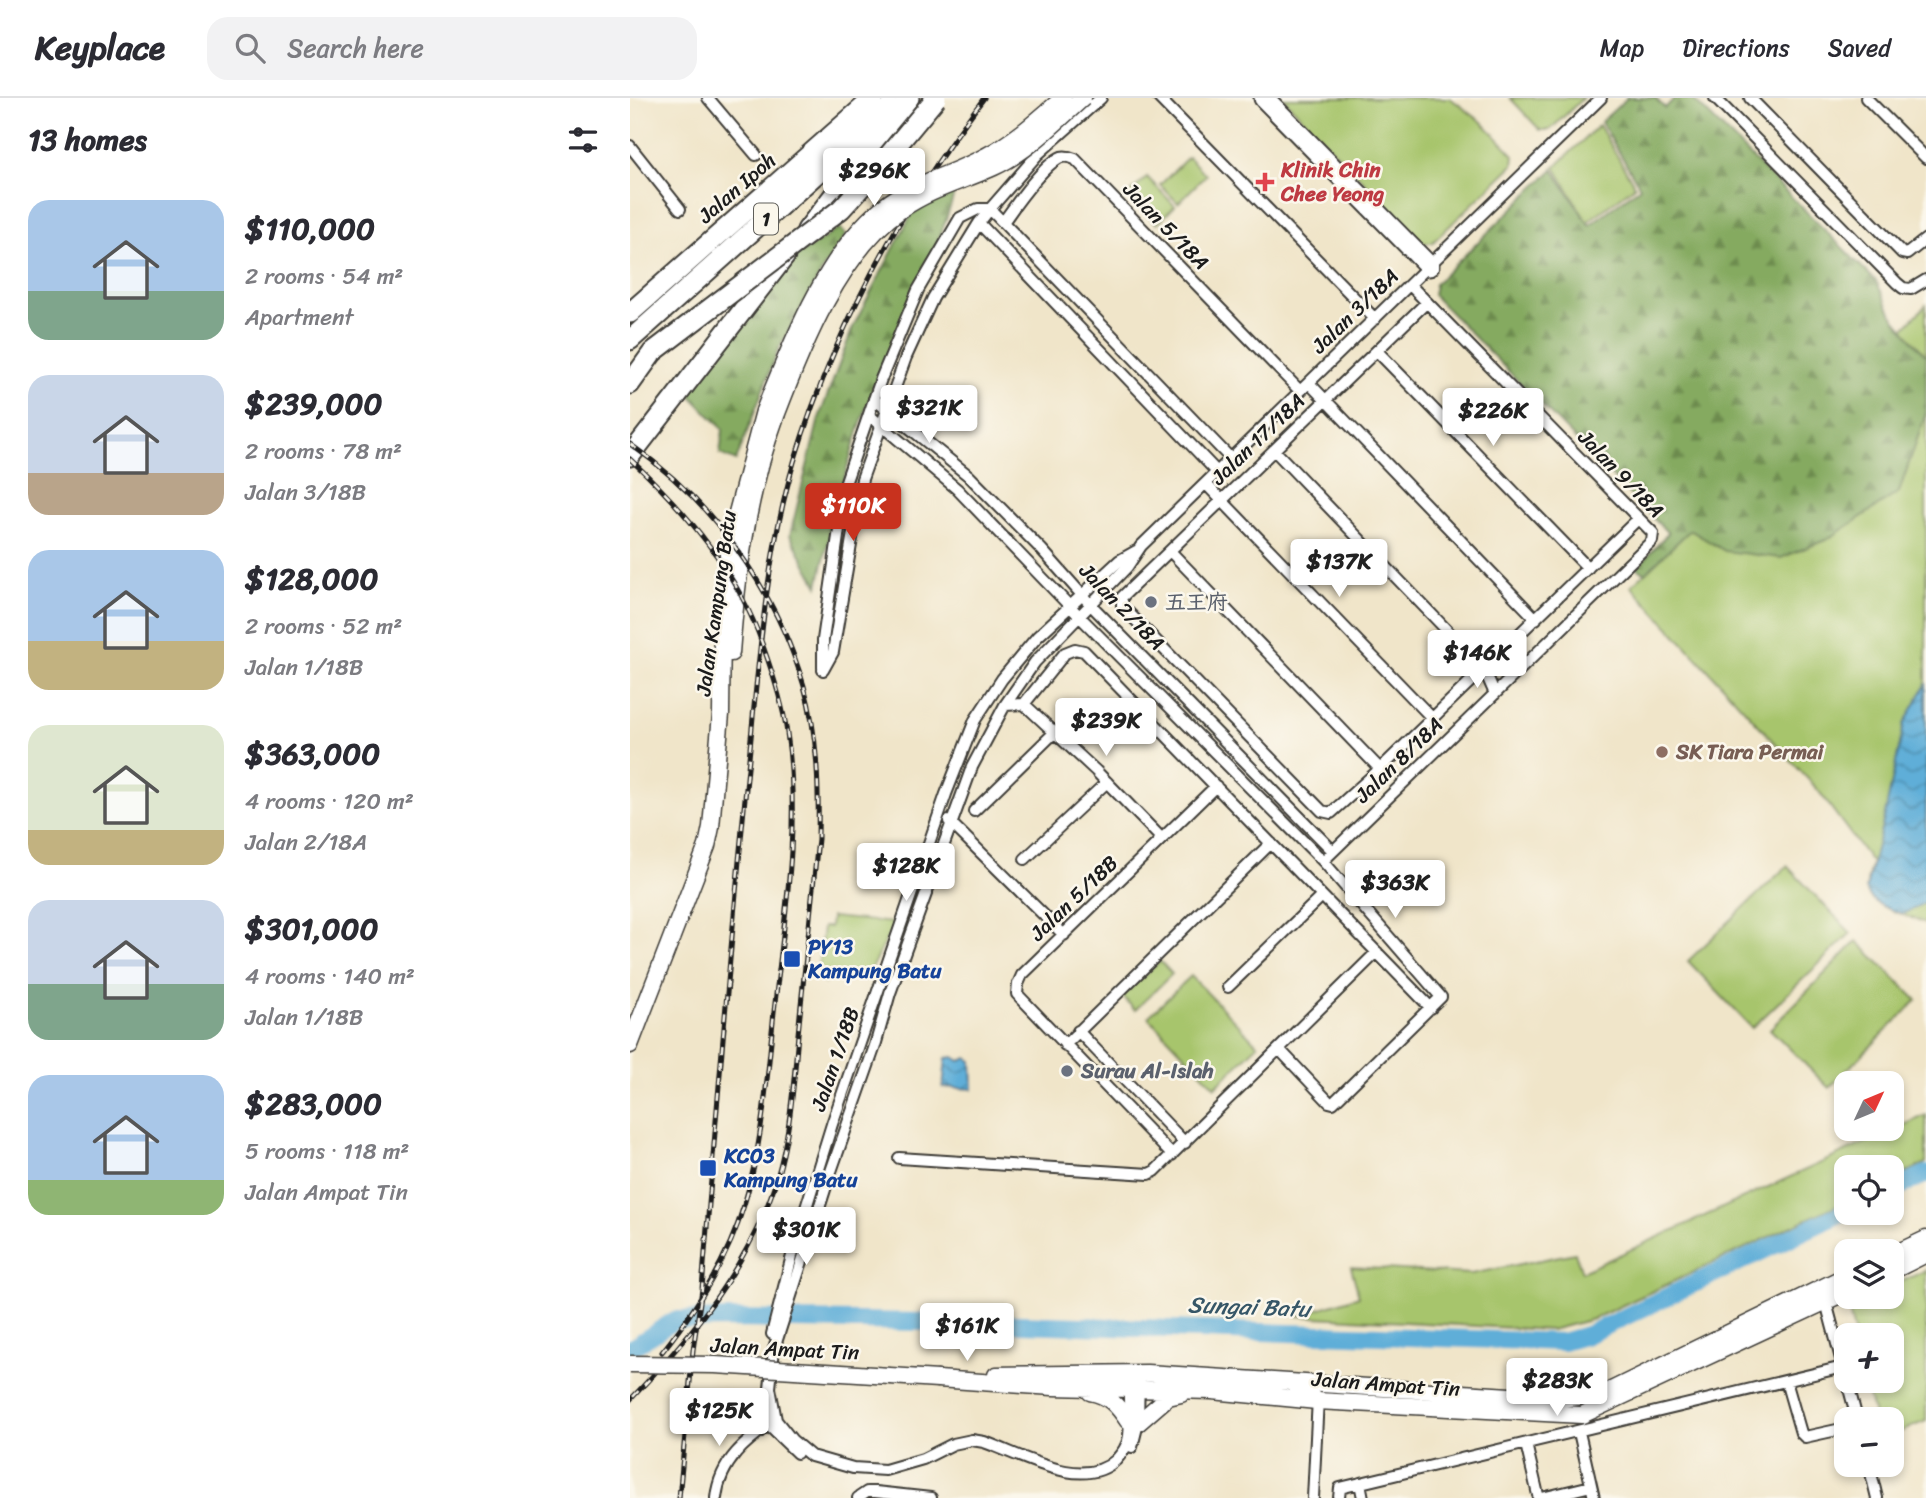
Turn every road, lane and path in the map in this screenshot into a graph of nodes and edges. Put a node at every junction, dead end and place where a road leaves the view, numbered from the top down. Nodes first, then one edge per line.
1 (708, 98) edge
2 (874, 98) edge
3 (902, 98) edge
4 (909, 98) edge
5 (936, 98) edge
6 (1063, 98) edge
7 (1083, 98) edge
8 (1101, 98) edge
9 (1158, 98) edge
10 (1264, 98) edge
11 (1601, 98) edge
12 (1715, 98) edge
13 (1750, 98) edge
14 (1866, 98) edge
15 (630, 146) edge
16 (755, 155) dead end
17 (1926, 158) edge
18 (680, 209) dead end
19 (990, 209) junction
20 (1004, 221) junction
21 (979, 223) junction
22 (1926, 239) edge
23 (1429, 266) junction
24 (1926, 280) edge
25 (1410, 285) junction
26 (1427, 302) junction
27 (630, 313) edge
28 (1375, 318) junction
29 (1112, 335) junction
30 (630, 340) edge
31 (1098, 348) junction
32 (1377, 351) junction
33 (653, 352) junction
34 (630, 366) edge
35 (630, 384) edge
36 (1305, 387) junction
37 (874, 399) junction
38 (1325, 400) junction
39 (886, 408) junction
40 (770, 413) junction
41 (869, 415) junction
42 (881, 426) junction
43 (1274, 450) junction
44 (630, 456) edge
45 (1231, 459) junction
46 (1217, 472) junction
47 (1206, 484) junction
48 (1222, 501) junction
49 (1639, 519) junction
50 (1652, 541) joint
51 (1170, 551) junction
52 (1588, 568) junction
53 (1086, 600) junction
54 (1074, 611) junction
55 (826, 615) junction
56 (839, 617) junction
57 (1536, 619) junction
58 (1484, 669) junction
59 (1018, 685) junction
60 (1495, 694) junction
61 (1024, 704) junction
62 (1005, 705) junction
63 (1433, 719) junction
64 (1054, 733) junction
65 (1380, 769) junction
66 (1107, 782) junction
67 (1216, 786) junction
68 (974, 811) dead end
69 (941, 813) junction
70 (951, 824) junction
71 (1162, 839) junction
72 (1271, 843) junction
73 (1333, 851) junction
74 (1025, 859) dead end
75 (1323, 861) junction
76 (1322, 896) junction
77 (1064, 935) junction
78 (1377, 952) junction
79 (1228, 988) dead end
80 (1431, 1008) junction
81 (1078, 1031) junction
82 (630, 1045) edge
83 (1065, 1045) junction
84 (1279, 1049) junction
85 (1185, 1143) junction
86 (1172, 1154) junction
87 (899, 1158) dead end
88 (797, 1235) junction
89 (810, 1237) junction
90 (1926, 1239) edge
91 (1904, 1249) edge
92 (1926, 1254) edge
93 (1904, 1264) edge
94 (1834, 1282) edge
95 (790, 1287) junction
96 (1834, 1297) edge
97 (1826, 1301) junction
98 (1769, 1312) junction
99 (1834, 1331) edge
100 (630, 1364) edge
101 (1834, 1376) edge
102 (938, 1379) junction
103 (1134, 1380) junction
104 (1263, 1381) junction
105 (1786, 1381) junction
106 (1053, 1387) junction
107 (1376, 1387) junction
108 (1229, 1392) junction
109 (1318, 1401) junction
110 (772, 1422) junction
111 (1133, 1422) junction
112 (1834, 1431) edge
113 (1579, 1432) junction
114 (1526, 1444) junction
115 (1872, 1477) edge
116 (1360, 1483) junction
117 (1591, 1486) junction
118 (716, 1498) edge
119 (858, 1498) edge
120 (931, 1498) edge
121 (1313, 1498) edge
122 (1339, 1498) edge
123 (1363, 1498) edge
124 (1594, 1498) edge
125 (1877, 1498) edge

1 - 16 street
2 - 27 highway, Jalan Ipoh / 1
3 - 30 highway, Jalan Ipoh / 1
4 - 44 highway
5 - 33 highway, bridge
6 - 40 street, Jalan Kampung Batu, bridge
7 - 40 street, Jalan Kampung Batu, bridge
8 - 19 street
9 - 28 street
10 - 23 highway
11 - 23 street, Jalan 3/18A
12 - 24 street
13 - 22 street
14 - 17 street
15 - 18 street
19 - 20 street
19 - 21 street
19 - 37 street
20 - 29 street
20 - 36 street, Jalan 5/18A
21 - 31 street
21 - 39 street
23 - 25 street, Jalan 3/18A
25 - 26 street, Jalan 9/18A
25 - 28 street, Jalan 3/18A
26 - 32 street, Jalan 17/18A
26 - 49 street, Jalan 9/18A
28 - 36 street, Jalan 3/18A
29 - 31 street
29 - 45 street
31 - 46 street
32 - 38 street, Jalan 17/18A
32 - 52 street
33 - 34 highway
33 - 35 highway
36 - 38 street
36 - 45 street, Jalan 3/18A
37 - 39 street, Jalan 2/18A
37 - 41 street
38 - 43 street, Jalan 17/18A
38 - 57 street
39 - 42 street
39 - 53 street, Jalan 2/18A
40 - 82 street, Jalan Kampung Batu
41 - 42 street, Jalan 2/18A
41 - 55 street
42 - 54 street, Jalan 2/18A
42 - 56 street
43 - 48 street, Jalan 17/18A
43 - 58 street
45 - 46 street, Jalan 3/18A
46 - 47 street, Jalan 3/18A
47 - 48 street
47 - 53 street, Jalan 3/18A
48 - 51 street, Jalan 17/18A
48 - 63 street
49 - 50 street, Jalan 9/18A
49 - 52 street
50 - 60 street, Jalan 8/18A
51 - 65 street
51 - 65 street, Jalan 17/18A
52 - 57 street
53 - 54 street, Jalan 3/18A
53 - 73 street, Jalan 2/18A
54 - 59 street, Jalan 1/18B
54 - 69 street, Jalan 1/18B
54 - 75 street, Jalan 2/18A
55 - 56 street
55 - 56 street
57 - 58 street
58 - 60 street
58 - 63 street
59 - 61 street
59 - 62 street, Jalan 1/18B
60 - 73 street, Jalan 8/18A
61 - 62 street
61 - 64 street
61 - 67 street
62 - 70 street, Jalan 1/18B
63 - 65 street
64 - 66 street
64 - 68 street
66 - 71 street
66 - 74 street
67 - 71 street, Jalan 5/18B
67 - 72 street
69 - 70 street
69 - 88 street, Jalan 1/18B
70 - 77 street
70 - 89 street, Jalan 1/18B
71 - 77 street, Jalan 5/18B
72 - 76 street
72 - 81 street
73 - 75 street, Jalan 8/18A
75 - 80 street, Jalan 2/18A
76 - 78 street
76 - 79 street
77 - 83 street, Jalan 5/18B
78 - 80 street
78 - 84 street
80 - 84 street
81 - 83 street
81 - 85 street
83 - 86 street
84 - 85 street
85 - 86 street
86 - 87 street
88 - 89 street
88 - 95 street, Jalan 1/18B
89 - 95 street, Jalan 1/18B
90 - 91 street
92 - 93 street
94 - 98 street, Jalan Ampat Tin
95 - 110 street, Jalan 1/18B
96 - 97 street, Jalan Ampat Tin
97 - 98 street
97 - 99 street
97 - 109 street, Jalan Ampat Tin
98 - 107 street, Jalan Ampat Tin
100 - 102 street, Jalan Ampat Tin, bridge
101 - 105 street
102 - 103 street, Jalan Ampat Tin
102 - 106 street, Jalan Ampat Tin
103 - 104 street, Jalan Ampat Tin
103 - 106 street, Jalan Ampat Tin
103 - 108 street, Jalan Ampat Tin
103 - 111 street
104 - 107 street, Jalan Ampat Tin
104 - 109 street
105 - 112 street
105 - 113 street
106 - 111 street
107 - 109 street
108 - 109 street, Jalan Ampat Tin
108 - 111 street
109 - 121 street
110 - 111 street
110 - 118 street
113 - 114 street
113 - 117 street
114 - 116 street
114 - 117 street
115 - 125 street
116 - 122 street
116 - 123 street
117 - 124 street
119 - 120 street

